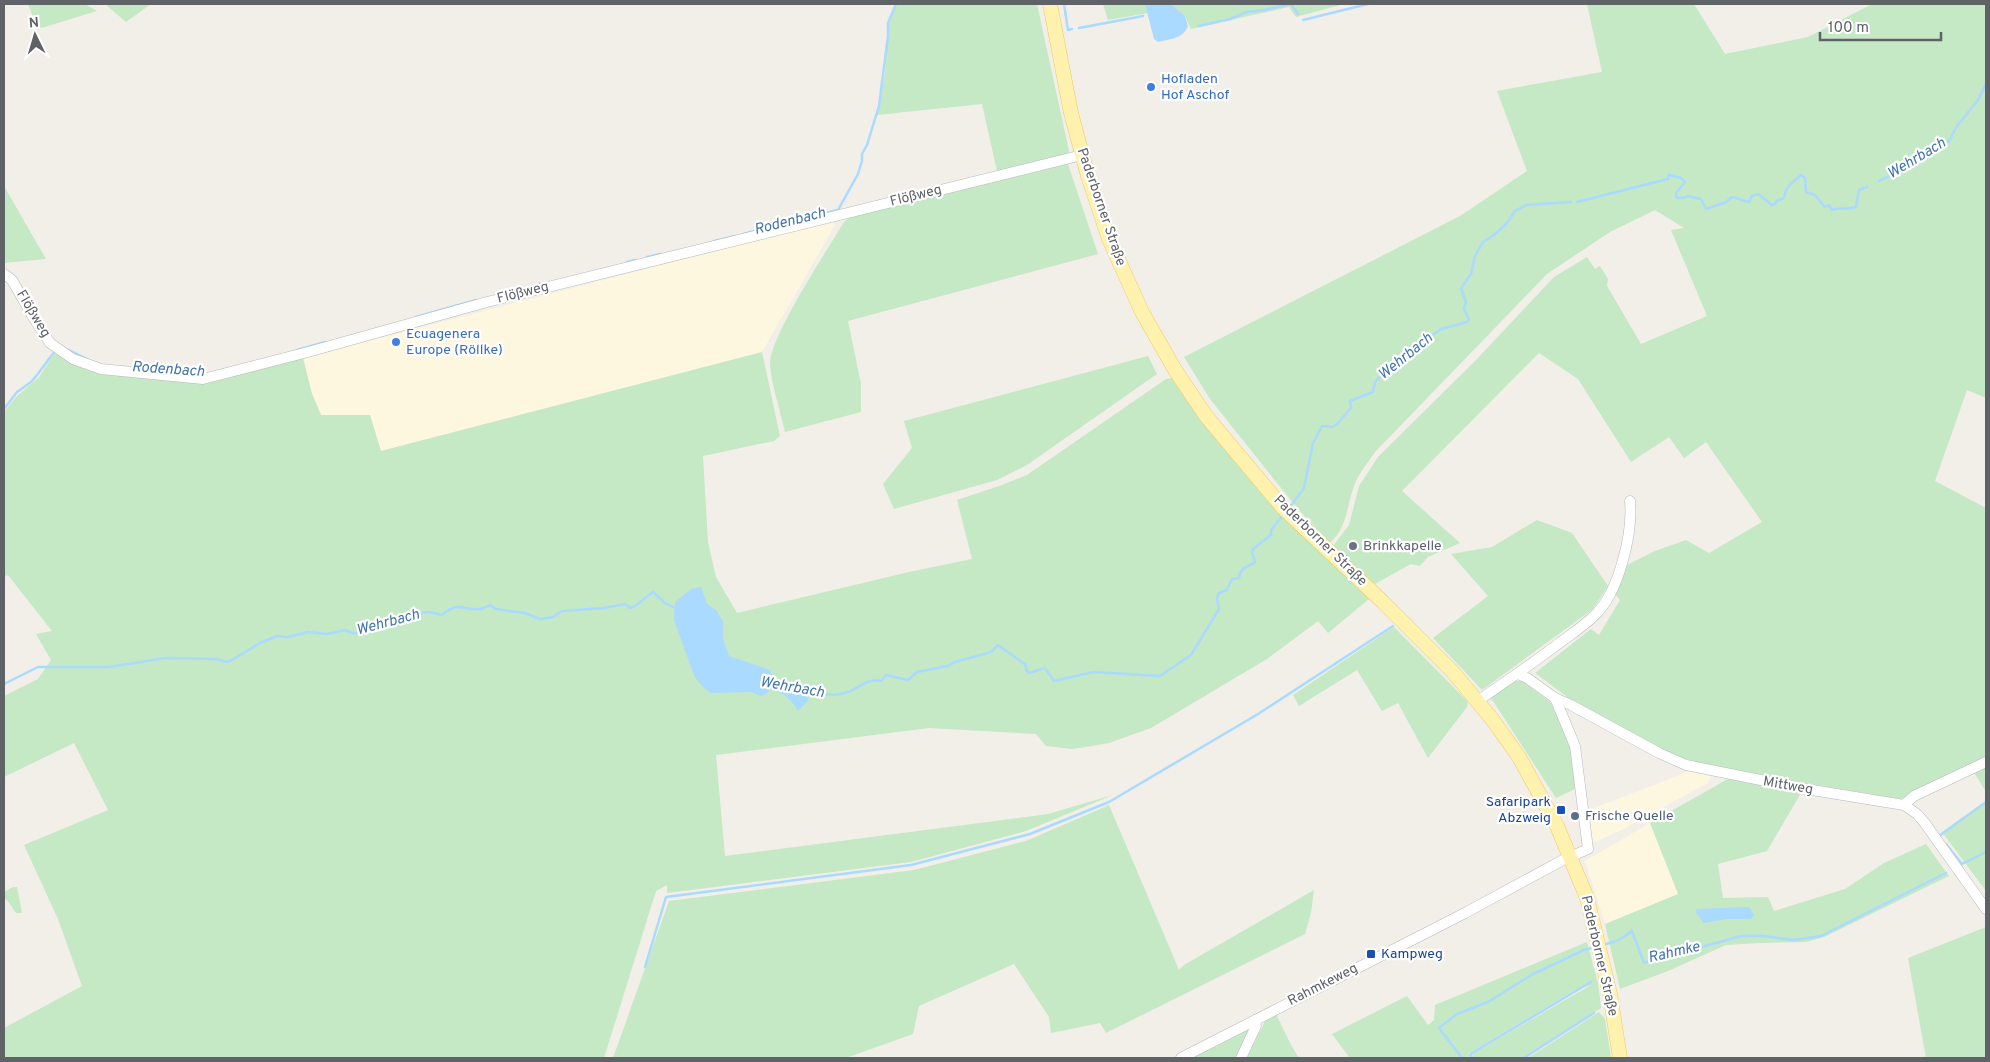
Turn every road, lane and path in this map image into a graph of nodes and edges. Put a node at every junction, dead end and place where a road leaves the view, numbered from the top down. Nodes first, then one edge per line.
1 (1050, 4) edge
2 (1082, 155) junction
3 (4, 274) edge
4 (1630, 501) dead end
5 (1518, 674) junction
6 (1555, 698) junction
7 (1478, 701) junction
8 (1986, 762) edge
9 (1904, 805) junction
10 (1571, 857) junction
11 (1986, 909) edge
12 (1254, 1020) junction
13 (1181, 1058) edge
14 (1241, 1058) edge
15 (1620, 1058) edge

1 - 2 main road, Paderborner Straße
2 - 3 street, Flößweg
2 - 7 main road, Paderborner Straße
4 - 5 street
5 - 6 street, Mittweg
5 - 7 street
6 - 9 street, Mittweg
6 - 10 street
7 - 10 main road, Paderborner Straße
8 - 9 street
9 - 11 street
10 - 12 street, Rahmkeweg
10 - 15 main road, Paderborner Straße
12 - 13 street, Rahmkeweg
12 - 14 street

